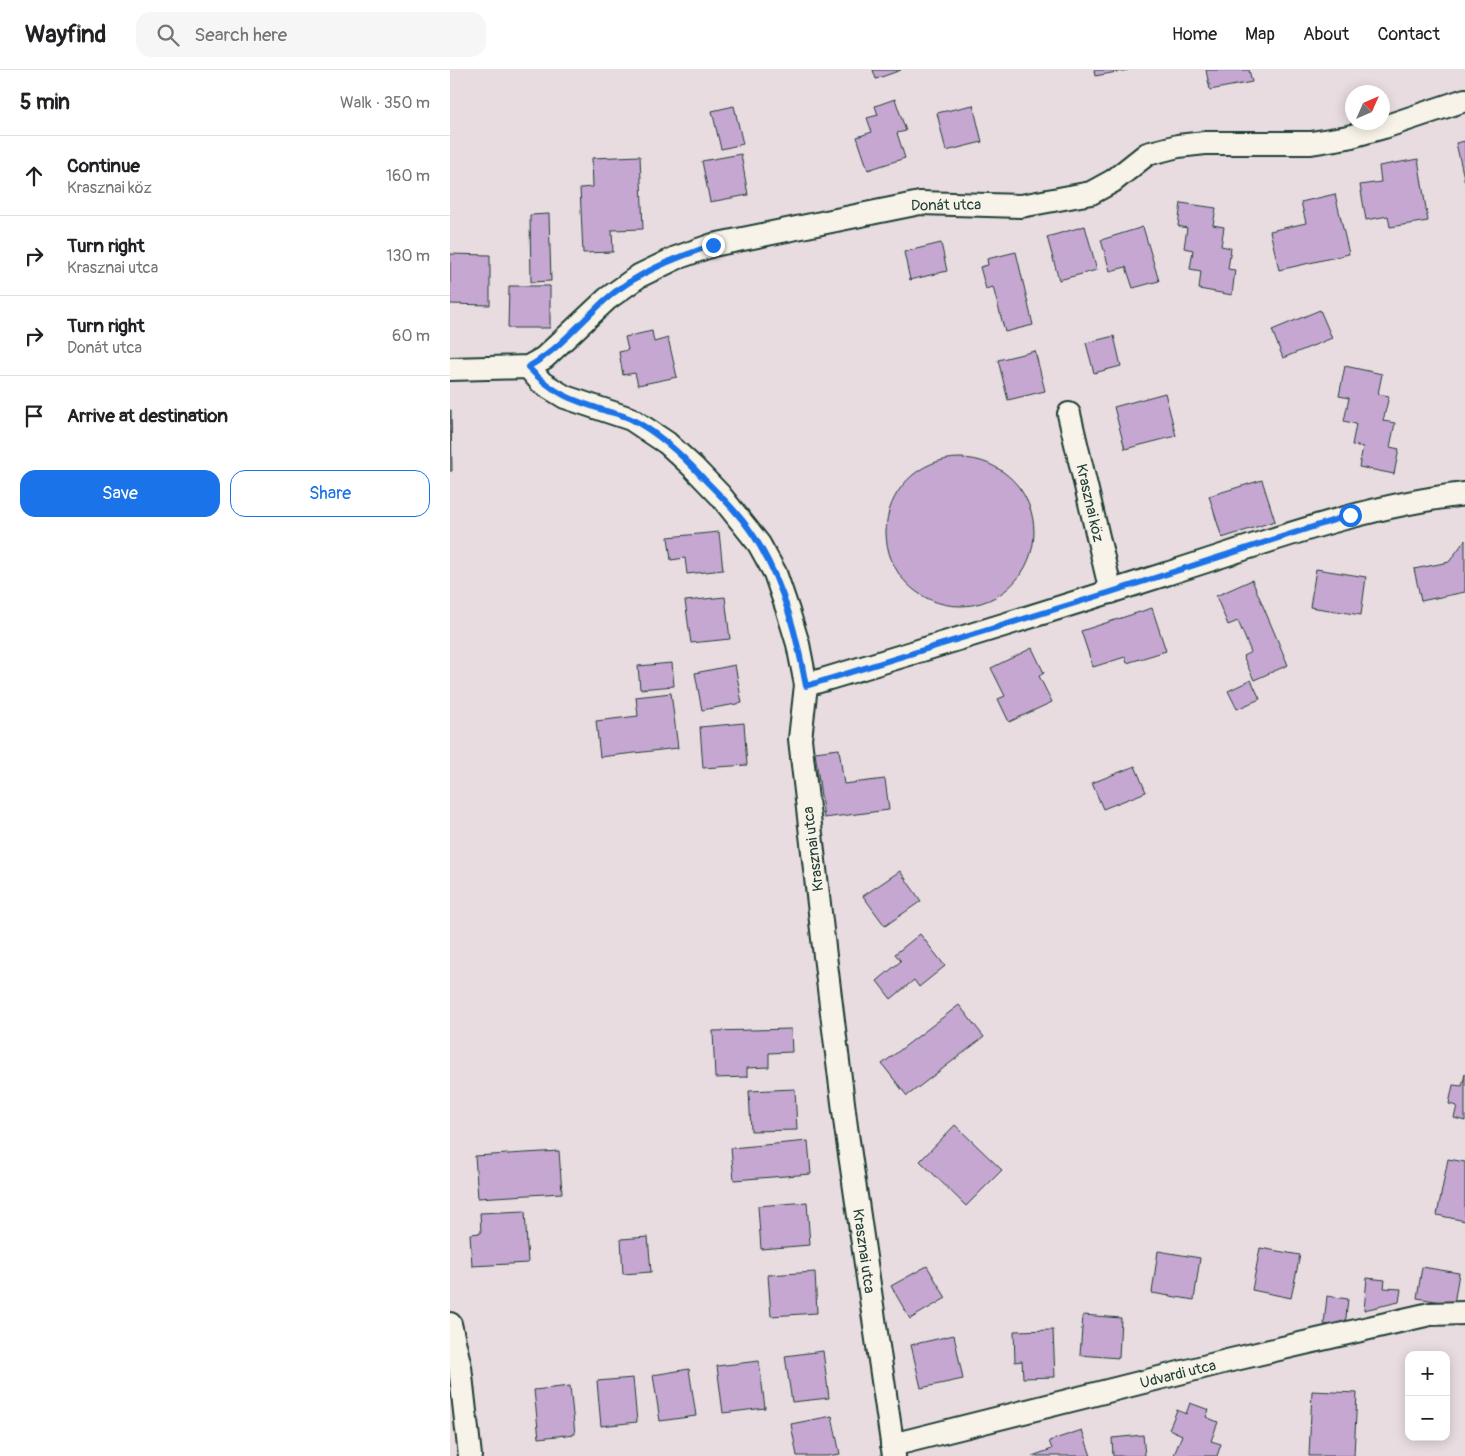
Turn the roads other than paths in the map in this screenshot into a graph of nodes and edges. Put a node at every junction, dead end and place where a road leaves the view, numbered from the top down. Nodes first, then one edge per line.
1 (1465, 100) edge
2 (528, 367) junction
3 (450, 369) edge
4 (1069, 414) dead end
5 (1465, 494) edge
6 (1111, 592) junction
7 (806, 686) junction
8 (1465, 1313) edge
9 (450, 1324) edge
10 (893, 1450) edge
11 (470, 1456) edge

1 - 2 street, Donát utca
2 - 3 street
2 - 7 street, Krasznai utca
4 - 6 street, Krasznai köz
5 - 6 street
6 - 7 street
7 - 10 street, Krasznai utca
8 - 10 street, Udvardi utca
9 - 11 street

